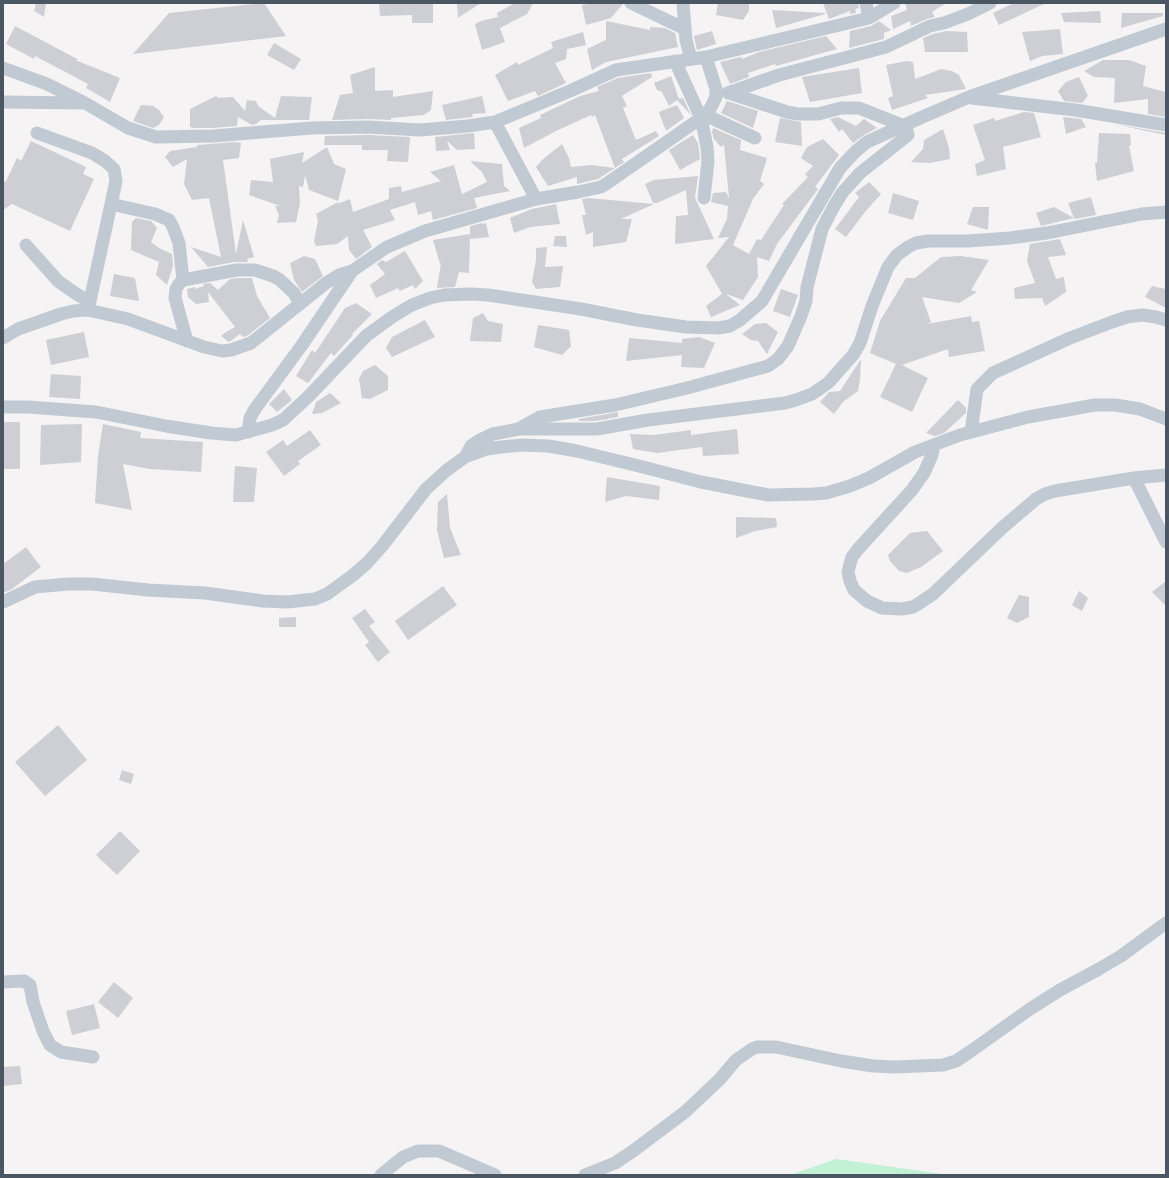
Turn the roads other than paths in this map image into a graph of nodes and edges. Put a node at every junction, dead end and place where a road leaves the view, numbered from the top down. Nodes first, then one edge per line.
1 (631, 3) edge
2 (683, 3) edge
3 (866, 3) edge
4 (894, 3) edge
5 (990, 3) edge
6 (869, 18) junction
7 (685, 29) junction
8 (1166, 29) edge
9 (706, 57) junction
10 (691, 59) junction
11 (675, 61) junction
12 (3, 68) edge
13 (723, 95) junction
14 (969, 97) junction
15 (3, 102) edge
16 (86, 103) junction
17 (703, 116) junction
18 (495, 122) junction
19 (1166, 125) edge
20 (902, 126) junction
21 (37, 133) dead end
22 (754, 138) dead end
23 (704, 198) dead end
24 (536, 199) junction
25 (111, 204) junction
26 (1163, 213) edge
27 (26, 245) dead end
28 (352, 271) junction
29 (183, 280) junction
30 (89, 304) junction
31 (300, 304) junction
32 (1166, 320) edge
33 (18, 329) junction
34 (3, 330) edge
35 (3, 338) edge
36 (187, 341) junction
37 (3, 406) edge
38 (1166, 419) edge
39 (519, 429) junction
40 (556, 430) junction
41 (248, 432) junction
42 (971, 432) junction
43 (934, 445) junction
44 (553, 447) junction
45 (465, 457) junction
46 (1166, 475) edge
47 (1134, 478) junction
48 (1166, 542) edge
49 (3, 602) edge
50 (1166, 924) edge
51 (3, 982) edge
52 (93, 1057) dead end
53 (381, 1175) edge
54 (495, 1175) edge
55 (584, 1175) edge

1 - 7 street
2 - 7 street
3 - 6 street
4 - 6 street
5 - 13 street
6 - 9 street
7 - 10 street
8 - 14 street
9 - 10 street
9 - 13 street
10 - 11 street
11 - 17 street
11 - 18 street
12 - 16 street
13 - 17 street
13 - 20 street
14 - 19 street
14 - 20 street
15 - 16 street
16 - 18 street
17 - 22 street
17 - 23 street
17 - 24 street
18 - 24 street
20 - 39 street
20 - 41 street
21 - 25 street
24 - 28 street
25 - 29 street
25 - 30 street
26 - 40 street
27 - 30 street
28 - 31 street
28 - 41 street
29 - 31 street
29 - 36 street
30 - 33 street
30 - 36 street
31 - 36 street
32 - 42 street
33 - 34 street
33 - 35 street
37 - 41 street
38 - 42 street
39 - 40 street
39 - 45 street
40 - 44 street
42 - 43 street
43 - 44 street
43 - 47 street
44 - 45 street
45 - 49 street
46 - 47 street
47 - 48 street
50 - 55 street
51 - 52 street
53 - 54 street

